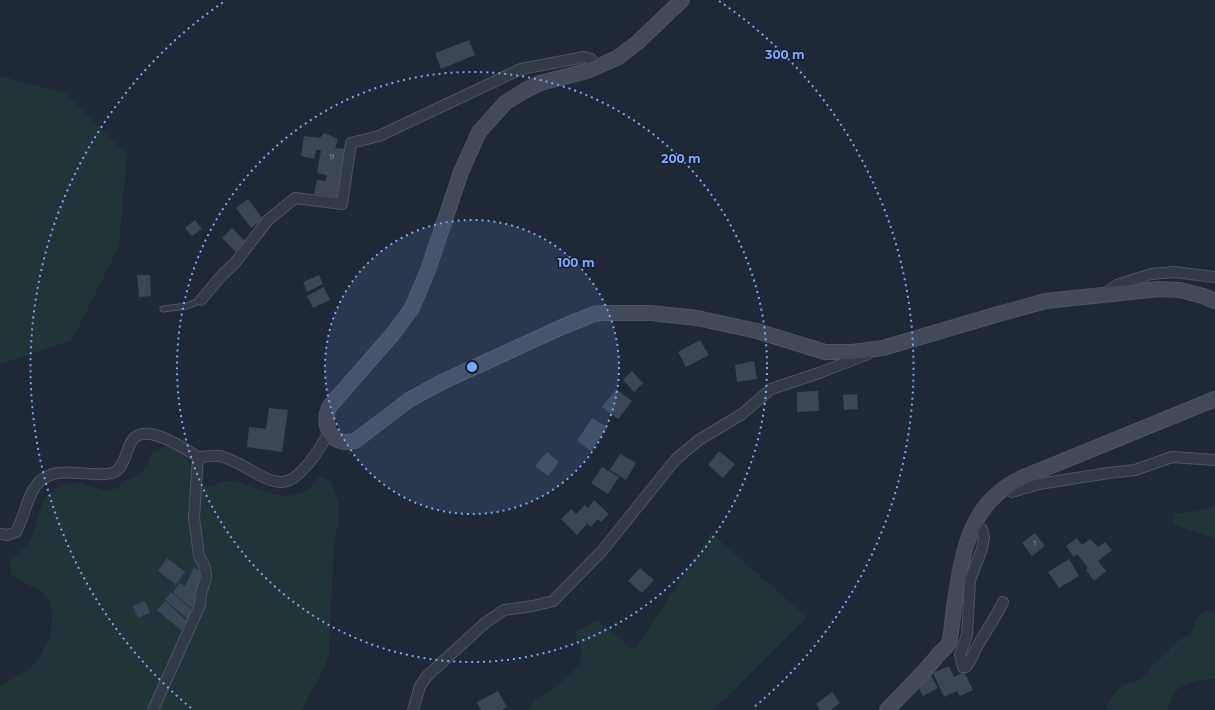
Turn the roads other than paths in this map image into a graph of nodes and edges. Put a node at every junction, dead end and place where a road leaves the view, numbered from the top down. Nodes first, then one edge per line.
1 (682, 0) edge
2 (597, 67) junction
3 (1215, 277) edge
4 (1105, 295) junction
5 (201, 300) joint
6 (1215, 301) edge
7 (163, 309) dead end
8 (883, 348) junction
9 (1215, 399) edge
10 (329, 432) junction
11 (198, 457) junction
12 (1215, 460) edge
13 (1004, 488) junction
14 (973, 526) junction
15 (0, 534) edge
16 (1003, 602) dead end
17 (153, 710) edge
18 (413, 710) edge
19 (887, 710) edge

1 - 2 street
2 - 5 street
2 - 10 street
3 - 4 street
4 - 6 street
4 - 8 street
5 - 7 lane
8 - 10 street
8 - 18 street
9 - 13 street
10 - 11 street
11 - 15 street
11 - 17 street
12 - 13 street
13 - 14 street
14 - 16 street
14 - 19 street

